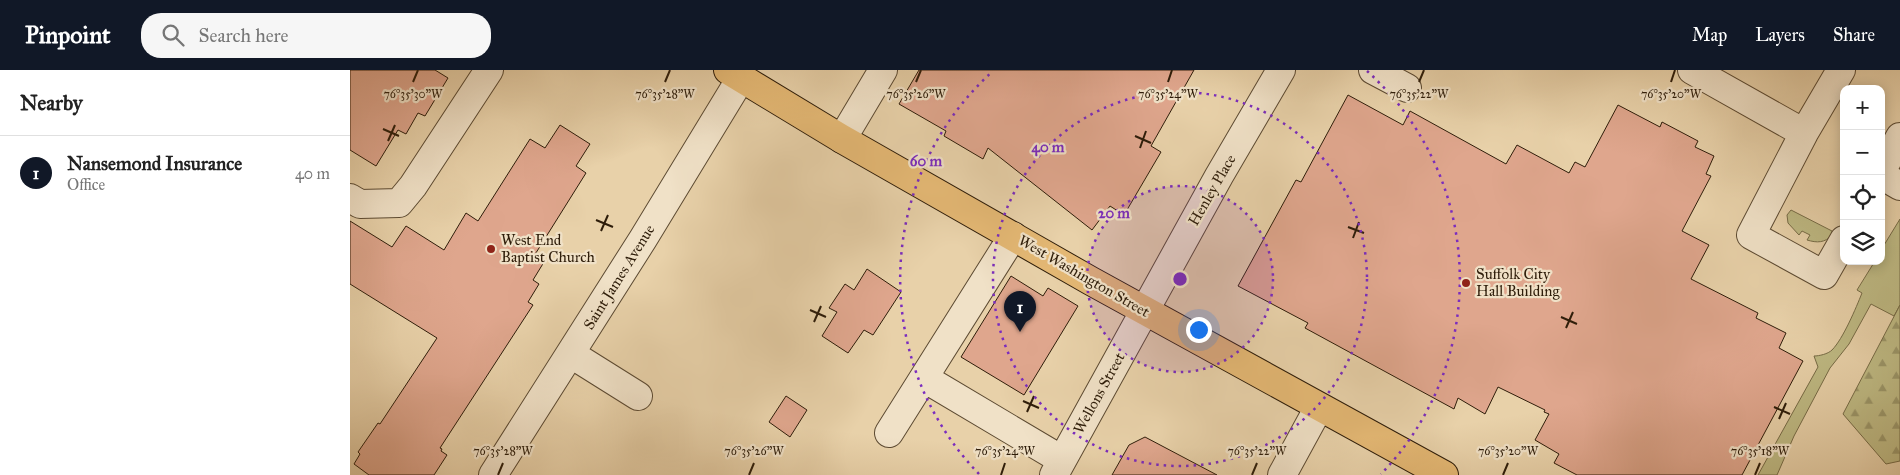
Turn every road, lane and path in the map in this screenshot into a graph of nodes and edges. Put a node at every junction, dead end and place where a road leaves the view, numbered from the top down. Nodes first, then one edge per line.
1 (489, 70) edge
2 (882, 70) edge
3 (1281, 70) edge
4 (1373, 70) edge
5 (1692, 70) edge
6 (1841, 70) edge
7 (734, 74) edge
8 (1407, 88) dead end
9 (1804, 133) junction
10 (1900, 137) edge
11 (842, 139) junction
12 (1885, 166) edge
13 (1883, 175) edge
14 (1900, 186) edge
15 (350, 198) edge
16 (1013, 236) junction
17 (1840, 247) edge
18 (1144, 311) junction
19 (570, 354) junction
20 (924, 378) junction
21 (638, 396) dead end
22 (1319, 407) junction
23 (889, 433) dead end
24 (1058, 468) edge
25 (493, 475) edge
26 (1282, 475) edge
27 (1444, 475) edge

1 - 15 street
2 - 11 street
3 - 18 street, Henley Place
4 - 8 street
5 - 9 street
6 - 9 street
7 - 11 main road, West Washington Street
7 - 19 street, Saint James Avenue
9 - 17 street
10 - 12 street
11 - 16 main road, West Washington Street
13 - 14 street
16 - 18 main road, West Washington Street
16 - 20 street
18 - 22 main road, West Washington Street
18 - 24 street, Wellons Street
19 - 21 street
19 - 25 street, Saint James Avenue
20 - 23 street
20 - 24 street
22 - 26 street
22 - 27 main road, West Washington Street

